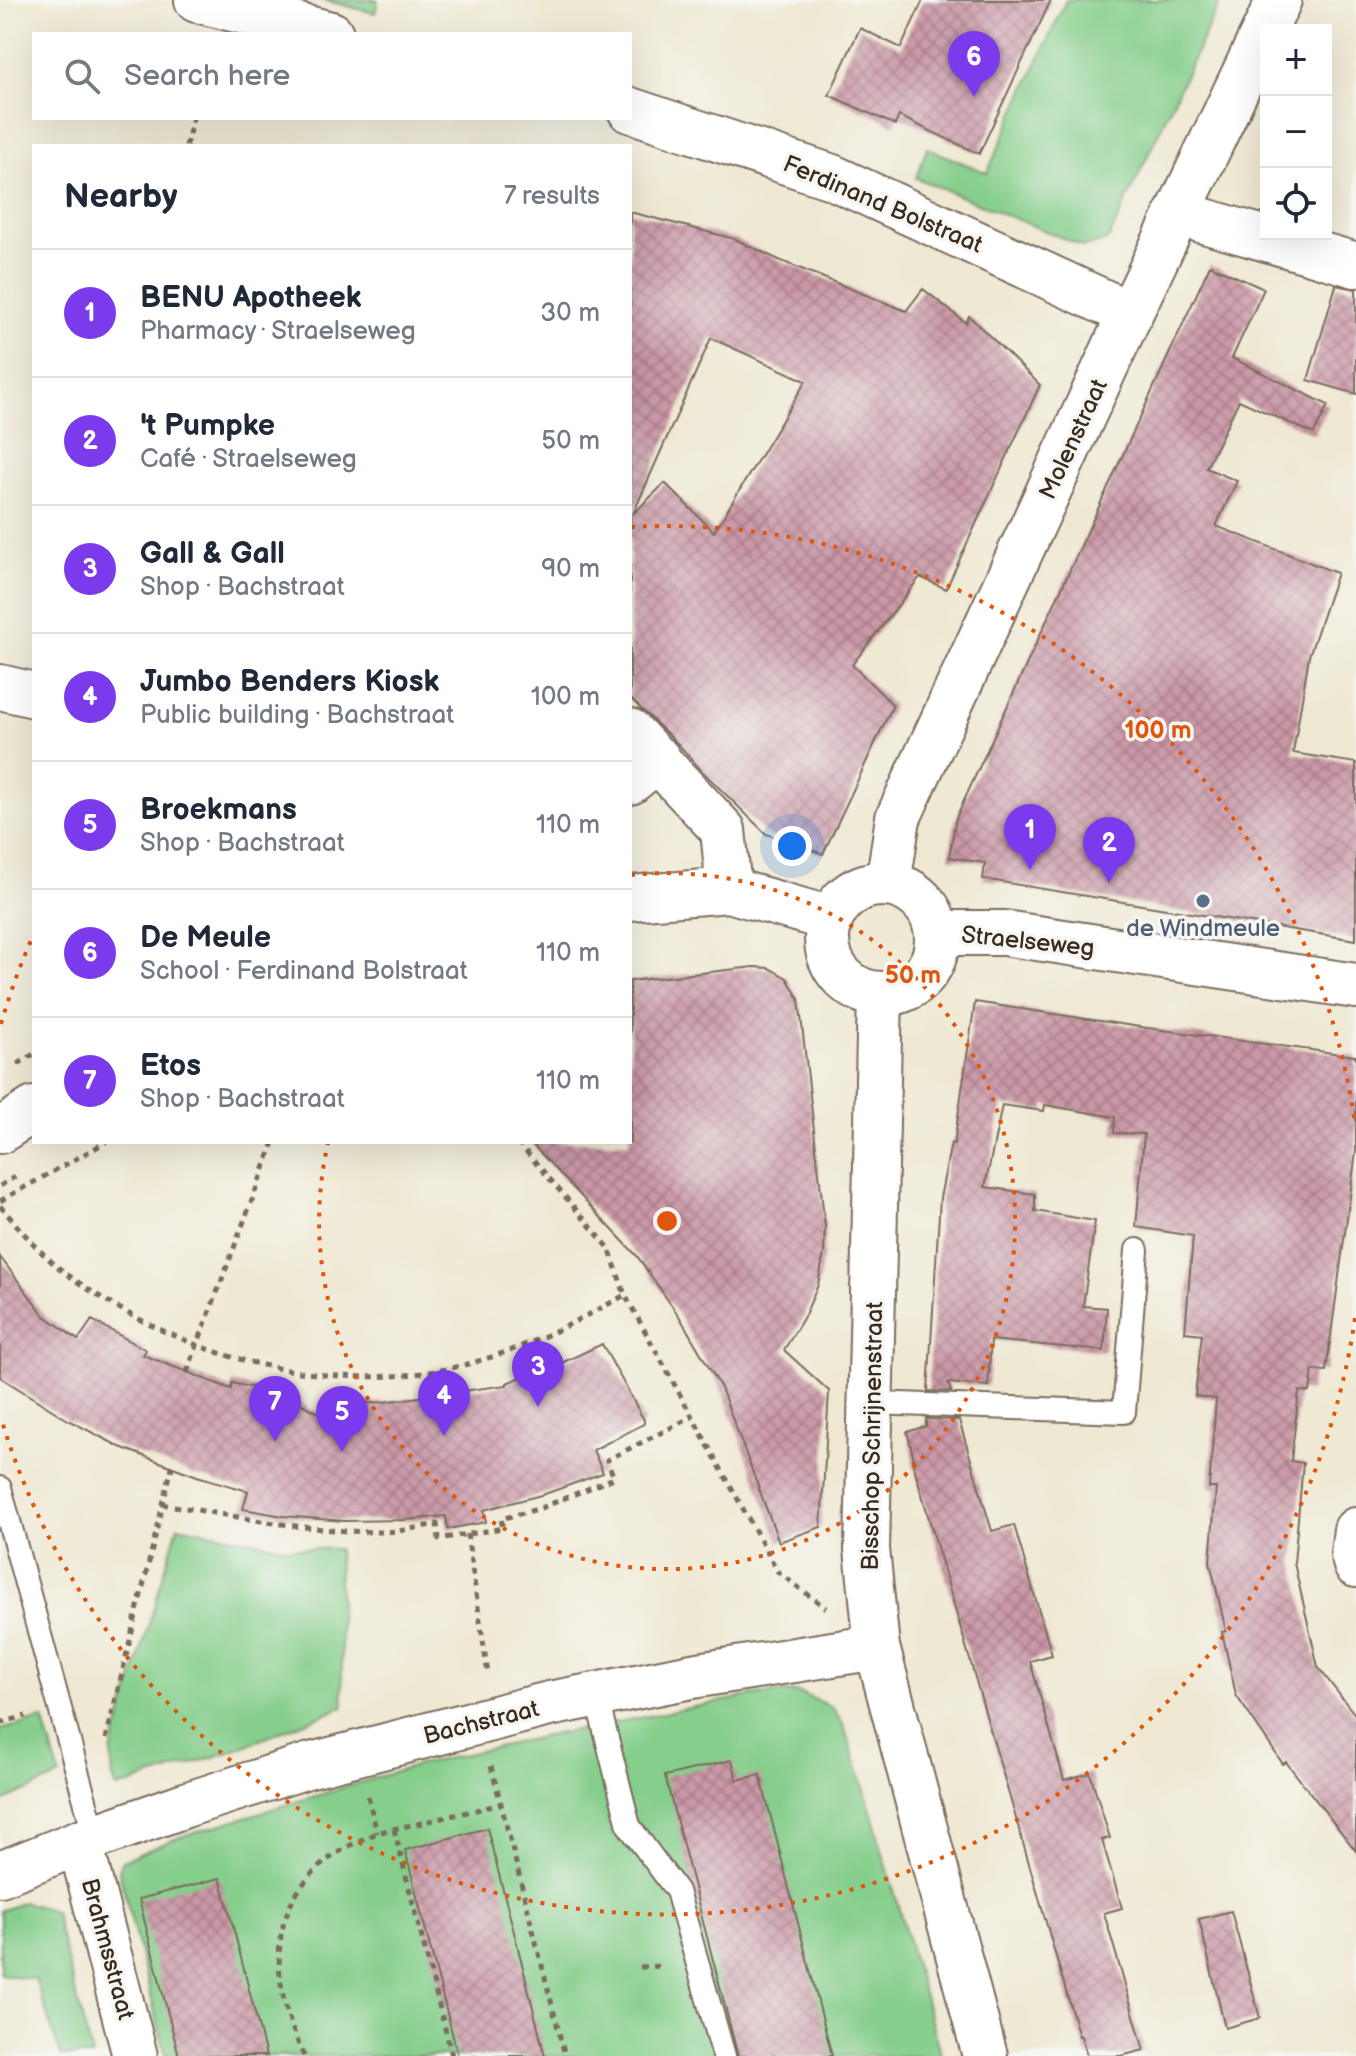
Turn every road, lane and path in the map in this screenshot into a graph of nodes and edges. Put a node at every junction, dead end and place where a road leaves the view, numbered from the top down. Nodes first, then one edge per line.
1 (197, 0) edge
2 (1279, 0) edge
3 (323, 32) edge
4 (632, 111) edge
5 (192, 120) edge
6 (186, 144) edge
7 (1177, 213) junction
8 (1356, 265) edge
9 (1130, 314) junction
10 (0, 687) edge
11 (32, 695) edge
12 (639, 757) edge
13 (888, 884) junction
14 (729, 890) junction
15 (632, 898) edge
16 (831, 919) junction
17 (937, 933) junction
18 (1356, 986) edge
19 (880, 994) junction
20 (32, 1110) edge
21 (0, 1131) edge
22 (103, 1144) edge
23 (273, 1144) edge
24 (520, 1144) edge
25 (0, 1203) edge
26 (1137, 1250) dead end
27 (625, 1295) junction
28 (197, 1346) junction
29 (187, 1372) dead end
30 (871, 1403) junction
31 (692, 1417) junction
32 (172, 1467) dead end
33 (0, 1488) edge
34 (162, 1504) junction
35 (1356, 1530) edge
36 (467, 1534) junction
37 (1356, 1565) edge
38 (877, 1647) junction
39 (596, 1695) junction
40 (494, 1718) junction
41 (75, 1766) junction
42 (394, 1829) junction
43 (87, 1839) junction
44 (0, 1874) edge
45 (135, 2056) edge
46 (304, 2056) edge
47 (452, 2056) edge
48 (565, 2056) edge
49 (724, 2056) edge
50 (985, 2056) edge

1 - 3 street
2 - 7 street, Molenstraat
4 - 9 street, Ferdinand Bolstraat
5 - 6 path
7 - 8 street
7 - 9 street, Molenstraat
9 - 13 street, Molenstraat
10 - 11 street
12 - 14 street
13 - 16 street
13 - 17 street
14 - 15 street
14 - 16 street
16 - 19 street
17 - 18 street, Straelseweg
17 - 19 street
19 - 30 street, Bisschop Schrijnenstraat
20 - 21 street
22 - 25 path
23 - 28 path
24 - 27 path
25 - 28 path
26 - 30 lane
27 - 28 path
27 - 31 path
28 - 29 path
30 - 38 street, Bisschop Schrijnenstraat
31 - 36 path
31 - 38 path
32 - 34 path
33 - 41 lane
34 - 36 path
34 - 41 path
35 - 37 street
36 - 40 path
38 - 39 street, Bachstraat
38 - 50 street, Bisschop Schrijnenstraat
39 - 40 street, Bachstraat
39 - 49 lane
40 - 43 street, Bachstraat
41 - 43 lane
42 - 46 path
42 - 47 path
42 - 48 path
43 - 44 street, Bachstraat
43 - 45 street, Brahmsstraat

